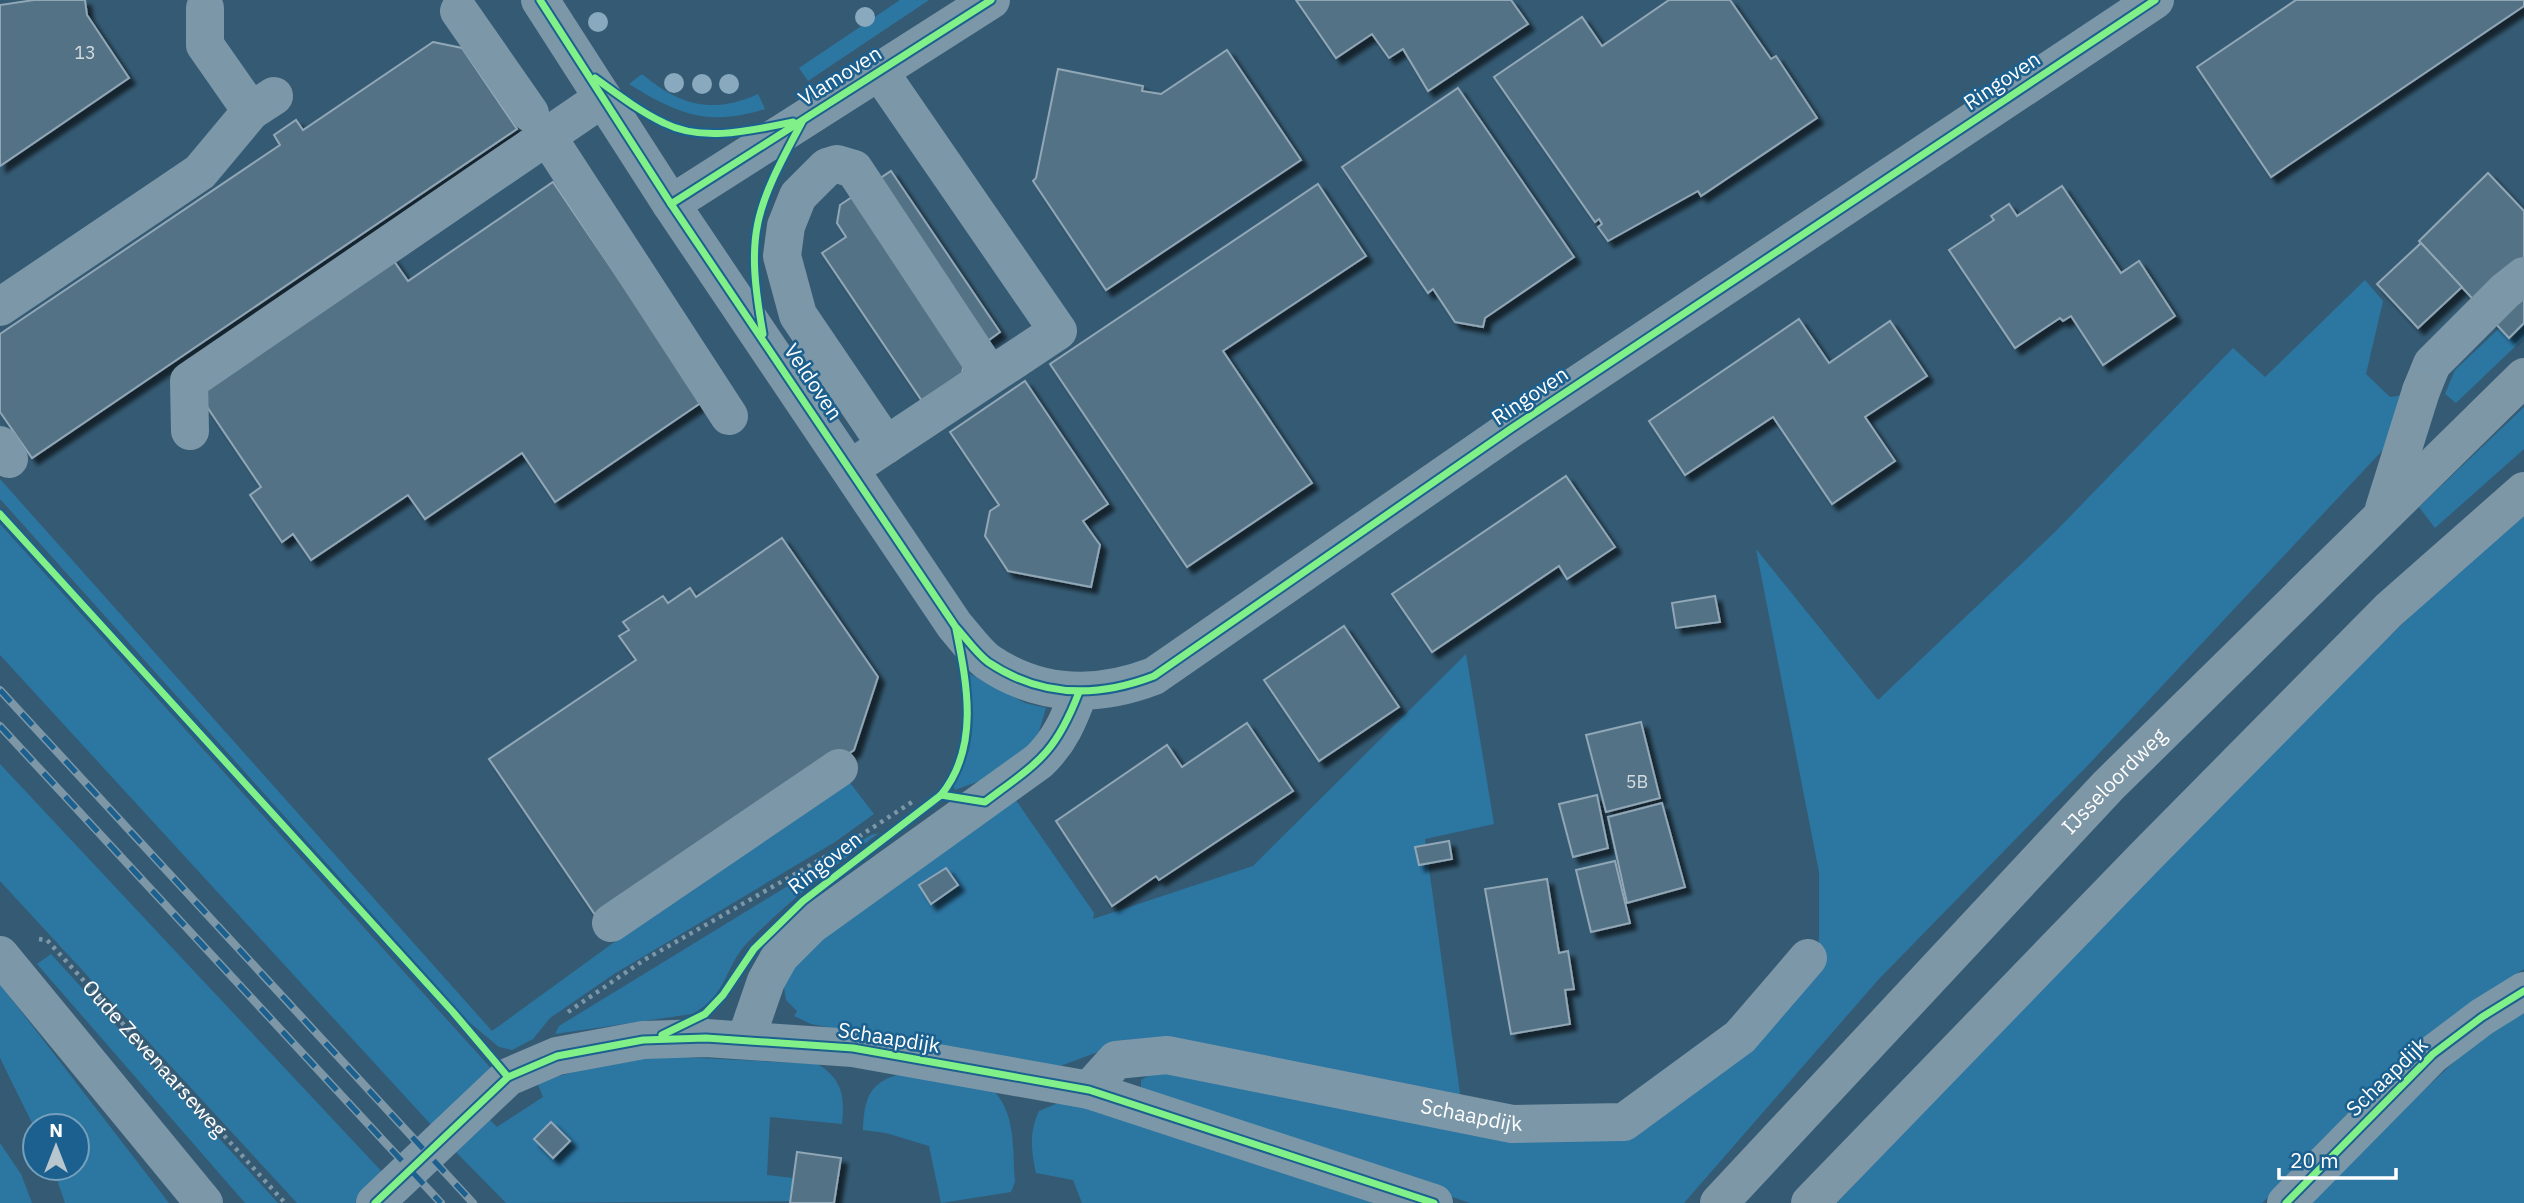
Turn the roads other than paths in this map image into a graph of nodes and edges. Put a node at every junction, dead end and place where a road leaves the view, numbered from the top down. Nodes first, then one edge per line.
1 (540, 0) edge
2 (991, 0) edge
3 (2155, 0) edge
4 (205, 8) dead end
5 (459, 11) dead end
6 (879, 71) junction
7 (603, 98) junction
8 (538, 124) junction
9 (671, 204) junction
10 (2524, 276) edge
11 (0, 307) edge
12 (990, 375) junction
13 (2524, 377) edge
14 (2421, 391) joint
15 (729, 416) dead end
16 (190, 431) dead end
17 (886, 445) junction
18 (850, 470) junction
19 (2524, 491) edge
20 (2382, 515) junction
21 (1079, 692) junction
22 (839, 768) dead end
23 (611, 923) dead end
24 (0, 955) edge
25 (1808, 958) dead end
26 (2524, 991) edge
27 (746, 1039) junction
28 (1090, 1090) junction
29 (204, 1203) edge
30 (375, 1203) edge
31 (1434, 1203) edge
32 (1720, 1203) edge
33 (1810, 1203) edge
34 (2286, 1203) edge

1 - 7 street, Veldoven
2 - 6 street, Vlamoven
3 - 21 street, Ringoven
4 - 11 street
5 - 8 street
6 - 9 street, Vlamoven
6 - 12 street
7 - 8 street
7 - 9 street, Veldoven
8 - 15 street
8 - 16 street
9 - 18 street, Veldoven
10 - 14 street
12 - 17 street
12 - 17 street
13 - 20 highway, IJsseloordweg
14 - 20 highway
17 - 18 street
18 - 21 street, Veldoven
19 - 33 highway
20 - 32 highway, IJsseloordweg
21 - 27 street, Ringoven
22 - 23 street
24 - 29 street
25 - 28 street, Schaapdijk
26 - 34 street, Schaapdijk
27 - 28 street, Schaapdijk
27 - 30 street, Schaapdijk
28 - 31 street, Schaapdijk

